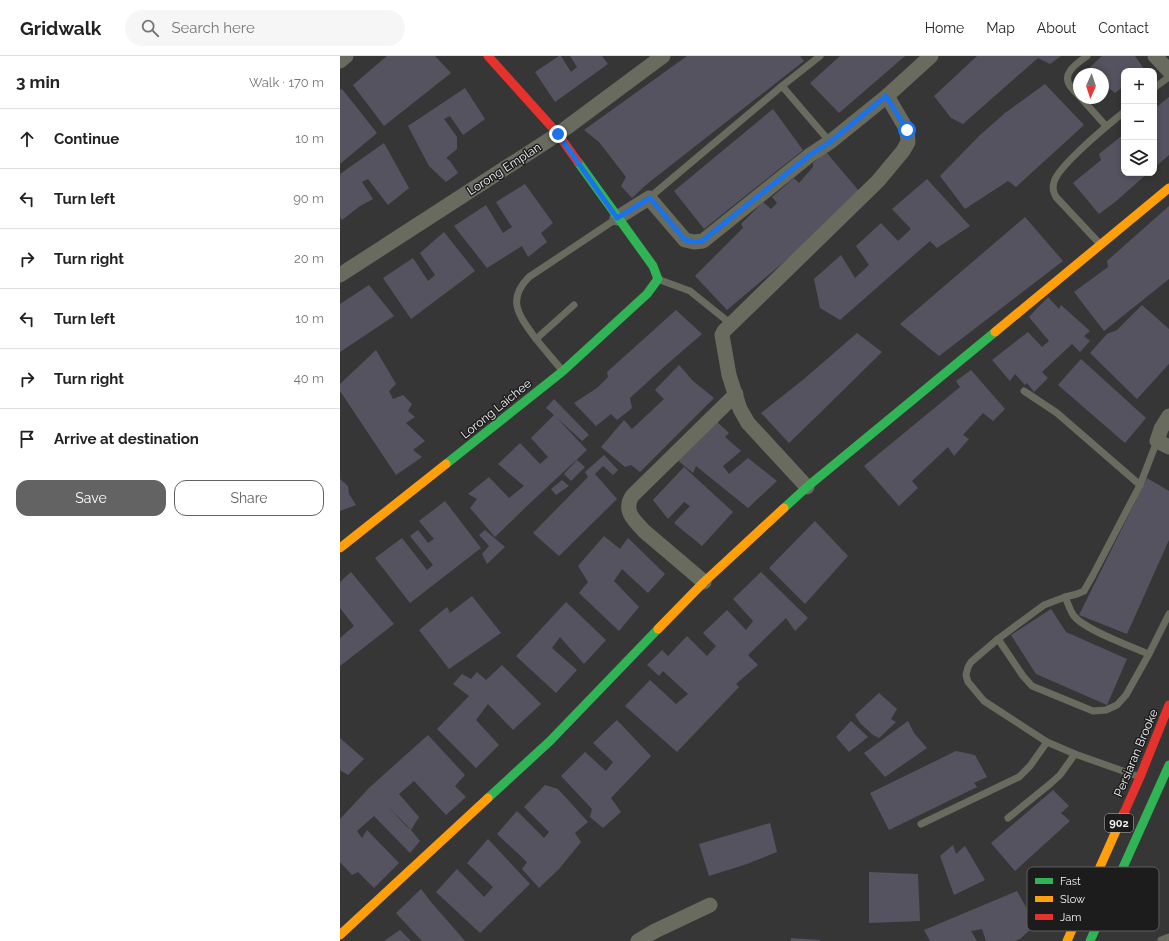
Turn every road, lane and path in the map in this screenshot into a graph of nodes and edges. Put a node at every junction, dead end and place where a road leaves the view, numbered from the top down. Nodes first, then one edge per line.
1 (346, 56) edge
2 (488, 56) edge
3 (663, 56) edge
4 (820, 56) edge
5 (931, 56) edge
6 (1087, 56) edge
7 (1156, 56) edge
8 (340, 61) edge
9 (1169, 70) edge
10 (1169, 77) edge
11 (782, 86) junction
12 (1157, 86) edge
13 (1073, 89) edge
14 (886, 96) junction
15 (1086, 104) edge
16 (1121, 114) edge
17 (1106, 126) junction
18 (558, 134) junction
19 (830, 142) junction
20 (1169, 188) edge
21 (650, 198) junction
22 (617, 218) junction
23 (1100, 245) junction
24 (340, 275) edge
25 (658, 279) junction
26 (574, 305) dead end
27 (731, 324) junction
28 (536, 339) junction
29 (563, 371) junction
30 (1024, 391) dead end
31 (736, 394) junction
32 (1169, 416) edge
33 (1163, 444) edge
34 (1140, 484) junction
35 (807, 487) junction
36 (340, 548) edge
37 (704, 582) junction
38 (1065, 597) junction
39 (1169, 614) edge
40 (998, 639) junction
41 (1149, 654) junction
42 (1169, 705) edge
43 (1047, 742) junction
44 (1075, 754) junction
45 (1168, 768) edge
46 (1140, 777) junction
47 (1008, 818) dead end
48 (921, 824) dead end
49 (1100, 867) edge
50 (1123, 867) edge
51 (710, 905) dead end
52 (1071, 931) edge
53 (1095, 931) edge
54 (340, 935) edge
55 (657, 936) edge
56 (1169, 937) edge
57 (1161, 940) edge
58 (638, 941) edge
59 (1067, 941) edge
60 (1090, 941) edge

1 - 8 street
2 - 18 street
3 - 18 street, Lorong Emplan
4 - 11 lane
5 - 14 street
6 - 13 lane
7 - 9 street
10 - 12 lane
11 - 19 lane
11 - 21 lane
14 - 19 street
14 - 27 street
15 - 17 lane
16 - 17 lane
17 - 23 lane
18 - 22 street
18 - 24 street, Lorong Emplan
19 - 21 street
20 - 23 street
21 - 22 street
22 - 25 street
22 - 28 lane
23 - 35 street
25 - 27 lane
25 - 29 street, Lorong Laichee
26 - 28 lane
27 - 31 street
28 - 29 lane
29 - 36 street, Lorong Laichee
30 - 34 lane
31 - 35 street
31 - 37 street
32 - 33 street
33 - 34 lane
34 - 38 lane
35 - 37 street
37 - 54 street
38 - 40 lane
38 - 41 lane
39 - 41 lane
40 - 41 lane
40 - 43 lane
42 - 46 street, Persiaran Brooke / 902
43 - 44 lane
43 - 48 lane
44 - 46 lane
44 - 47 lane
45 - 50 street, 902
46 - 49 street, Persiaran Brooke / 902
51 - 55 street
52 - 59 street, Persiaran Brooke / 902
53 - 60 street, 902
55 - 58 street
56 - 57 lane

